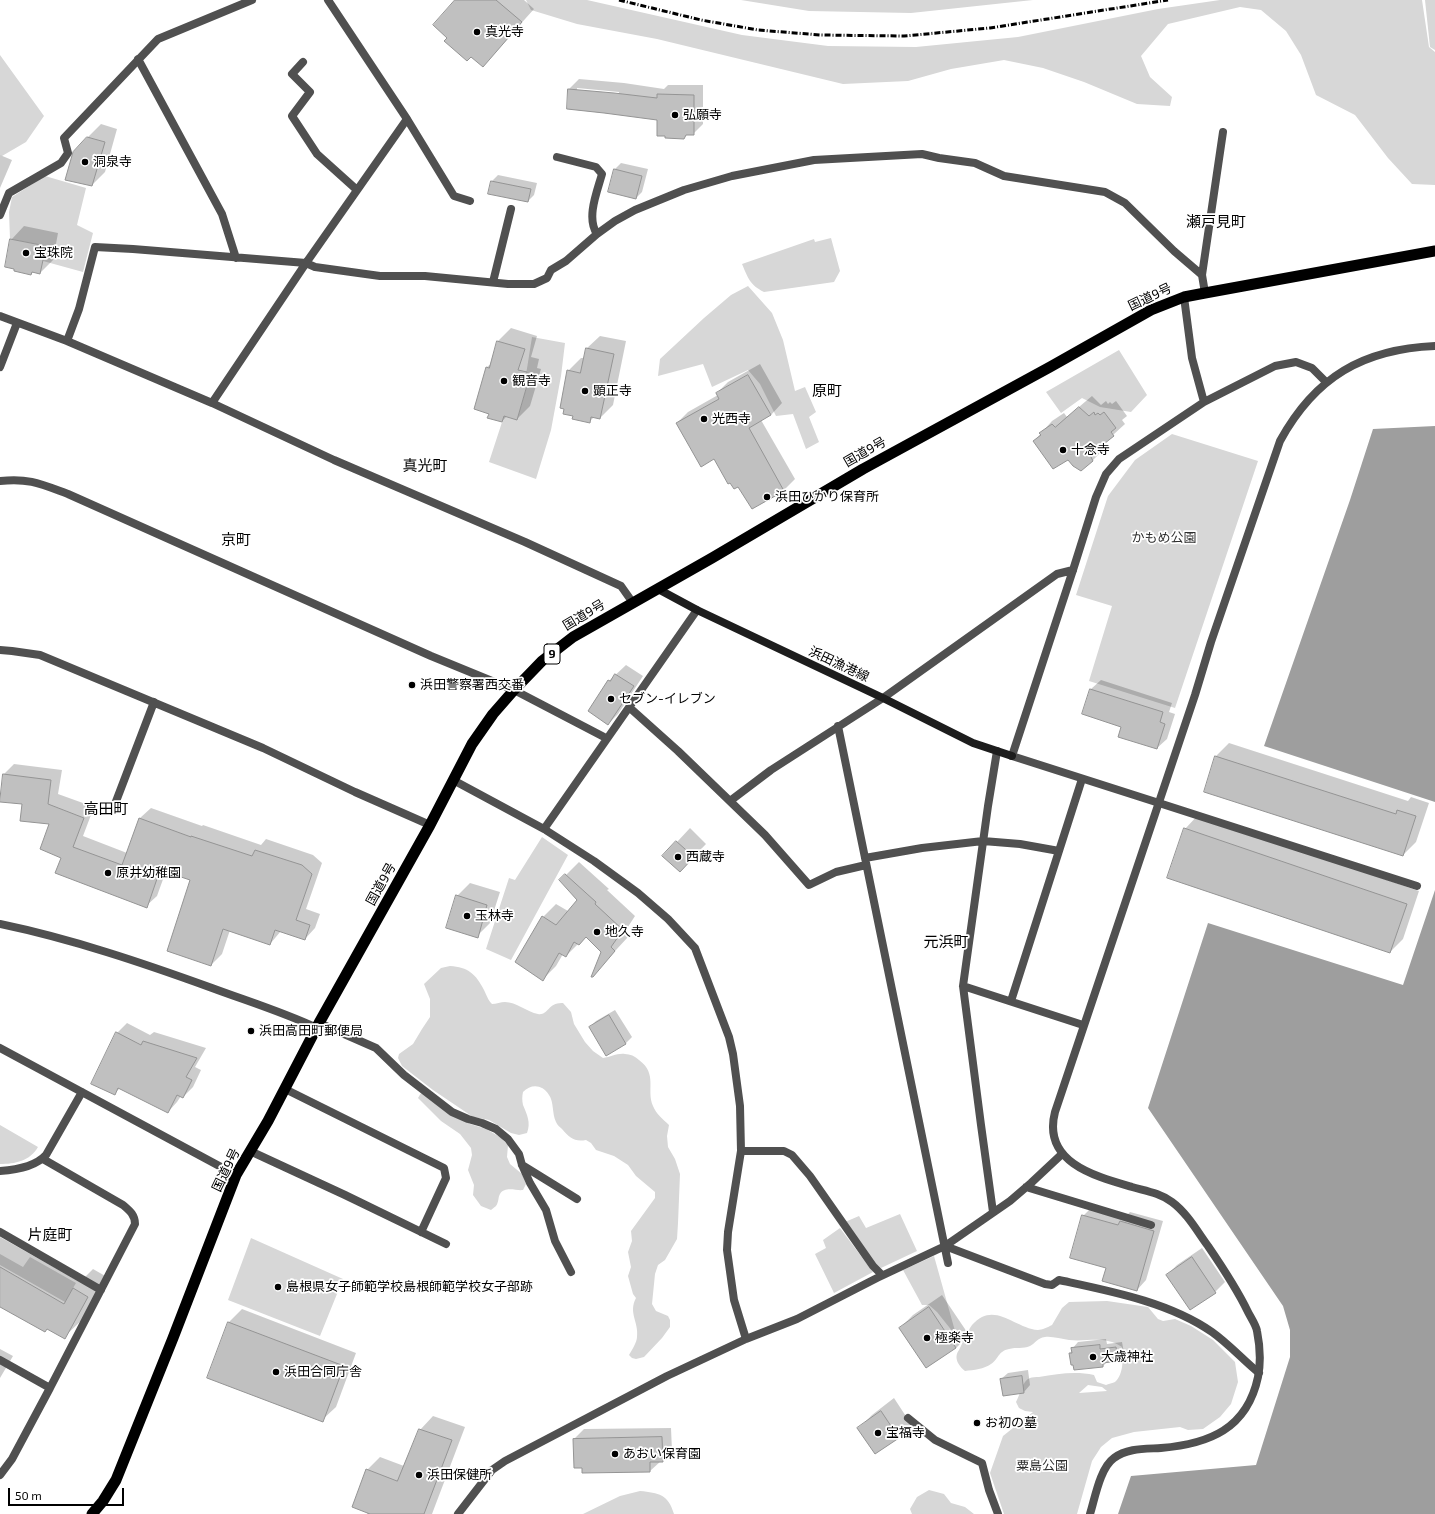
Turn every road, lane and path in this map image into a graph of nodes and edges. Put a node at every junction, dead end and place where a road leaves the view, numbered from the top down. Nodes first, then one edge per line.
1 (252, 0) edge
2 (328, 0) edge
3 (138, 59) junction
4 (303, 62) dead end
5 (407, 119) junction
6 (1223, 132) dead end
7 (558, 157) dead end
8 (357, 190) junction
9 (470, 201) dead end
10 (511, 209) dead end
11 (0, 214) edge
12 (597, 234) junction
13 (1435, 251) edge
14 (236, 258) junction
15 (306, 263) junction
16 (1202, 276) junction
17 (493, 282) junction
18 (1205, 293) junction
19 (1184, 297) junction
20 (0, 316) edge
21 (17, 323) junction
22 (67, 341) junction
23 (1435, 346) edge
24 (0, 368) edge
25 (1326, 382) junction
26 (1204, 402) junction
27 (212, 403) junction
28 (0, 481) edge
29 (1073, 570) junction
30 (658, 589) junction
31 (633, 603) junction
32 (697, 610) junction
33 (0, 650) edge
34 (514, 690) junction
35 (883, 698) junction
36 (154, 702) junction
37 (630, 708) junction
38 (838, 726) junction
39 (606, 738) junction
40 (997, 751) junction
41 (1012, 756) junction
42 (1082, 779) junction
43 (453, 780) junction
44 (730, 801) junction
45 (1159, 803) junction
46 (115, 804) dead end
47 (430, 825) junction
48 (544, 829) junction
49 (983, 841) junction
50 (1059, 851) junction
51 (866, 861) junction
52 (1417, 886) dead end
53 (0, 924) edge
54 (963, 986) junction
55 (1011, 1001) junction
56 (318, 1025) junction
57 (1083, 1025) junction
58 (0, 1048) edge
59 (285, 1089) junction
60 (82, 1092) junction
61 (250, 1151) junction
62 (741, 1151) junction
63 (1062, 1154) junction
64 (43, 1159) junction
65 (522, 1165) junction
66 (0, 1171) edge
67 (236, 1175) junction
68 (1026, 1187) junction
69 (577, 1199) dead end
70 (993, 1212) junction
71 (1152, 1225) dead end
72 (0, 1232) edge
73 (421, 1232) junction
74 (446, 1244) dead end
75 (945, 1246) junction
76 (948, 1263) dead end
77 (571, 1272) dead end
78 (882, 1275) junction
79 (101, 1290) junction
80 (746, 1339) junction
81 (0, 1360) edge
82 (1259, 1373) junction
83 (50, 1388) junction
84 (908, 1418) dead end
85 (0, 1475) edge
86 (92, 1514) edge
87 (458, 1514) edge
88 (998, 1514) edge
89 (1090, 1514) edge

1 - 3 street
2 - 5 street
3 - 11 street
3 - 14 street
4 - 8 street
5 - 8 street
5 - 9 street
6 - 16 street
7 - 12 street
8 - 15 street
10 - 17 street
12 - 16 street
12 - 17 street
13 - 18 highway, 国道9号 / 9
14 - 15 street
14 - 22 street
15 - 17 street
15 - 27 street
16 - 18 street
18 - 19 highway, 国道9号 / 9
19 - 26 street
19 - 30 highway, 国道9号 / 9
20 - 21 street
21 - 22 street
21 - 24 street
22 - 27 street
23 - 25 street
25 - 26 street
25 - 45 street
26 - 29 street
27 - 31 street
28 - 34 street
29 - 35 street
29 - 41 street
30 - 31 highway, 国道9号 / 9
30 - 32 main road, 浜田漁港線
31 - 34 highway, 国道9号 / 9
32 - 35 main road, 浜田漁港線
32 - 37 street
33 - 36 street
34 - 39 street
34 - 43 highway, 国道9号 / 9
35 - 38 street
35 - 40 main road, 浜田漁港線
36 - 46 street
36 - 47 street
37 - 39 street
37 - 44 street
38 - 44 street
38 - 51 street
39 - 48 street
40 - 41 main road, 浜田漁港線
40 - 49 street
41 - 42 street
42 - 45 street
42 - 50 street
43 - 47 highway, 国道9号 / 9
43 - 48 street
44 - 51 street
45 - 52 street
45 - 57 street
47 - 56 highway, 国道9号 / 9
48 - 62 street
49 - 50 street
49 - 51 street
49 - 54 street
50 - 55 street
51 - 75 street
53 - 56 street
54 - 55 street
54 - 70 street
55 - 57 street
56 - 59 highway, 国道9号 / 9
56 - 65 street
57 - 63 street
58 - 60 street
59 - 61 highway, 国道9号 / 9
59 - 73 street
60 - 64 street
60 - 67 street
61 - 67 highway, 国道9号 / 9
61 - 73 street
62 - 78 street
62 - 80 street
63 - 68 street
63 - 82 street
64 - 66 street
64 - 79 street
65 - 69 street
65 - 77 street
67 - 86 highway, 国道9号 / 9
68 - 70 street
68 - 71 street
70 - 75 street
72 - 79 street
73 - 74 street
75 - 76 street
75 - 78 street
75 - 82 street
78 - 80 street
79 - 83 street
80 - 87 street
81 - 83 street
82 - 89 street
83 - 85 street
84 - 88 street

